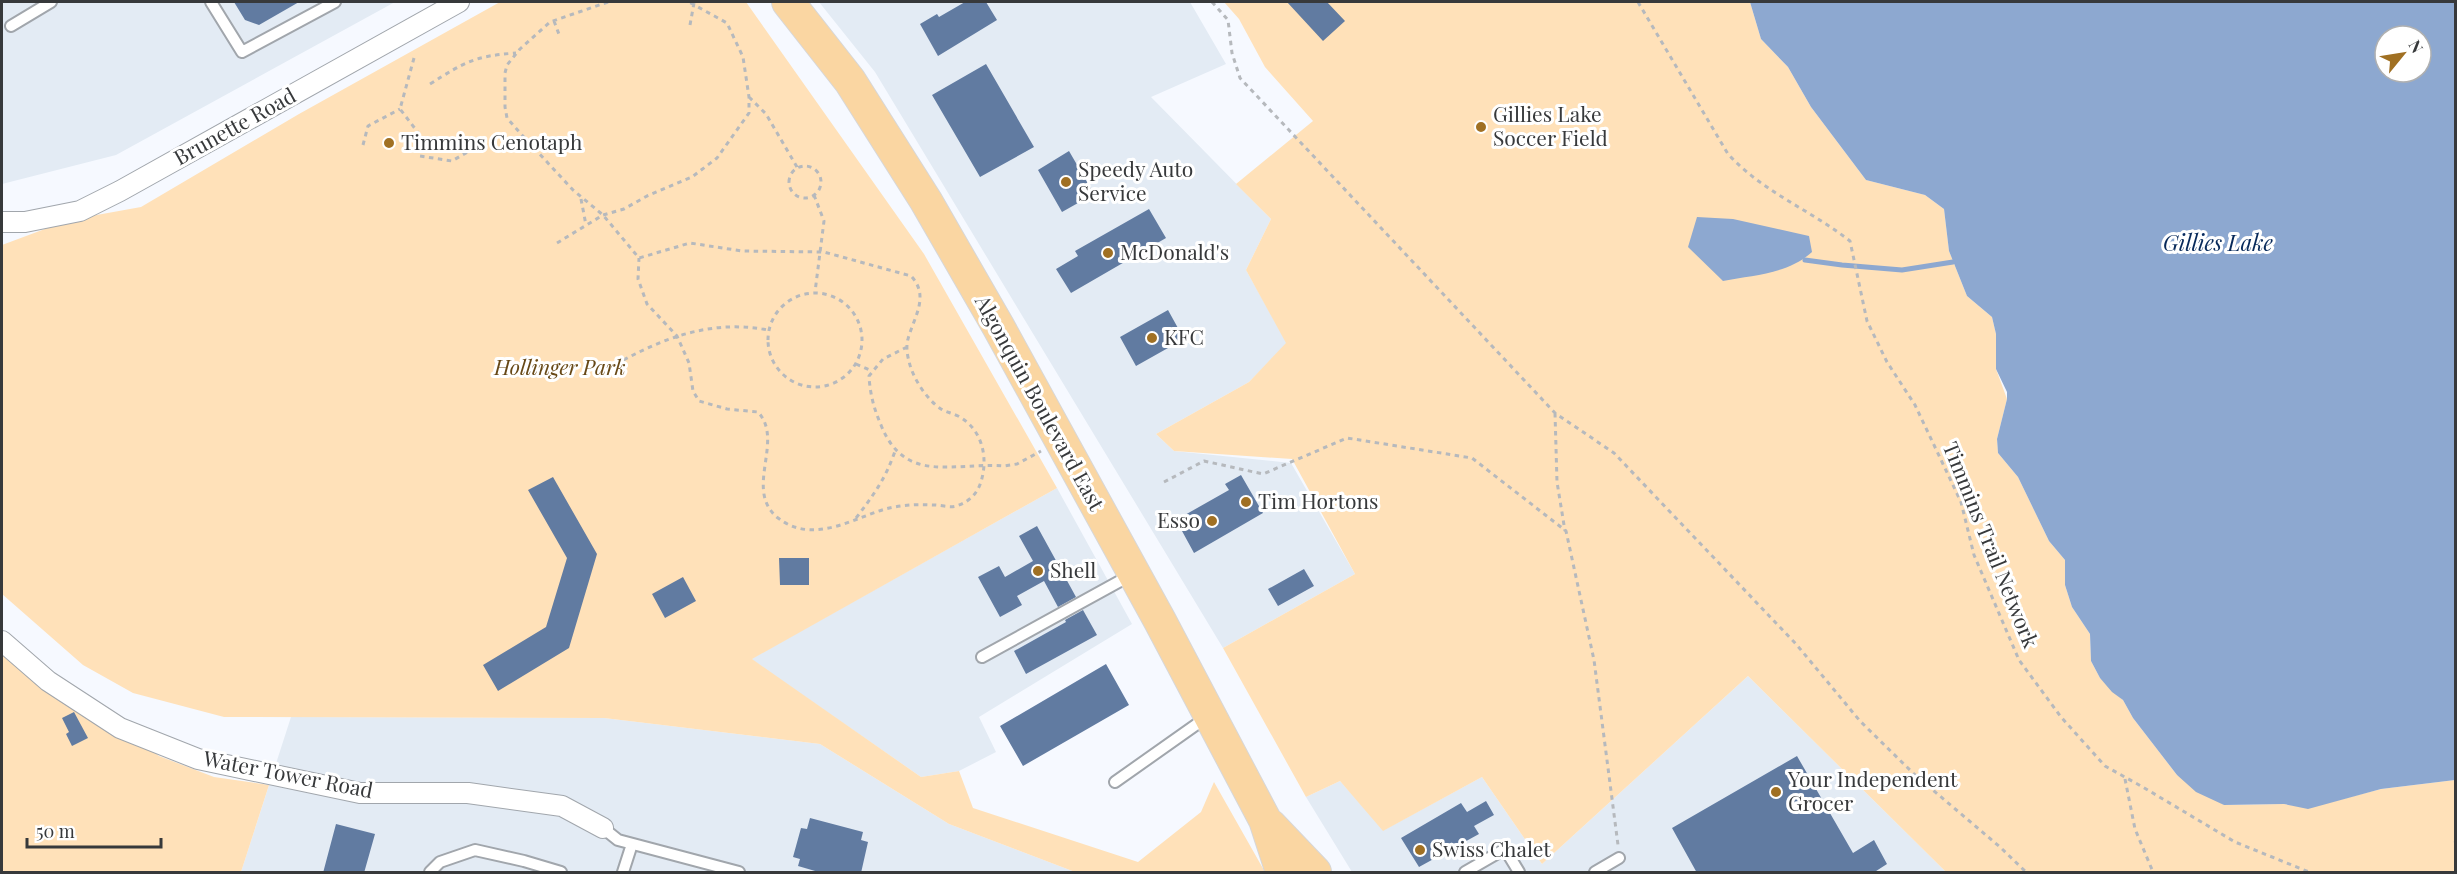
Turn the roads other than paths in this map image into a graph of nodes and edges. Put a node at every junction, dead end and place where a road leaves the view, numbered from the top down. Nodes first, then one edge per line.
1 (51, 2) edge
2 (211, 2) edge
3 (335, 2) edge
4 (459, 2) edge
5 (788, 2) edge
6 (11, 26) dead end
7 (2, 222) edge
8 (1134, 574) junction
9 (2, 641) edge
10 (982, 657) dead end
11 (1210, 715) junction
12 (1115, 782) dead end
13 (1265, 819) junction
14 (603, 828) joint
15 (632, 844) junction
16 (1619, 858) road end
17 (430, 873) edge
18 (561, 873) edge
19 (623, 873) edge
20 (739, 873) edge
21 (1282, 873) edge
22 (1315, 873) edge
23 (1465, 873) edge
24 (1519, 873) edge
25 (1595, 873) edge

1 - 6 lane
2 - 3 lane
4 - 7 street, Brunette Road
5 - 8 main road, Algonquin Boulevard East
8 - 10 lane
8 - 11 main road, Algonquin Boulevard East
9 - 14 street, Water Tower Road
11 - 12 lane
11 - 13 main road, Algonquin Boulevard East
13 - 21 main road, Algonquin Boulevard East
13 - 22 main road, Algonquin Boulevard East
14 - 15 lane
15 - 19 lane
15 - 20 lane
16 - 25 lane
17 - 18 lane
23 - 24 lane

